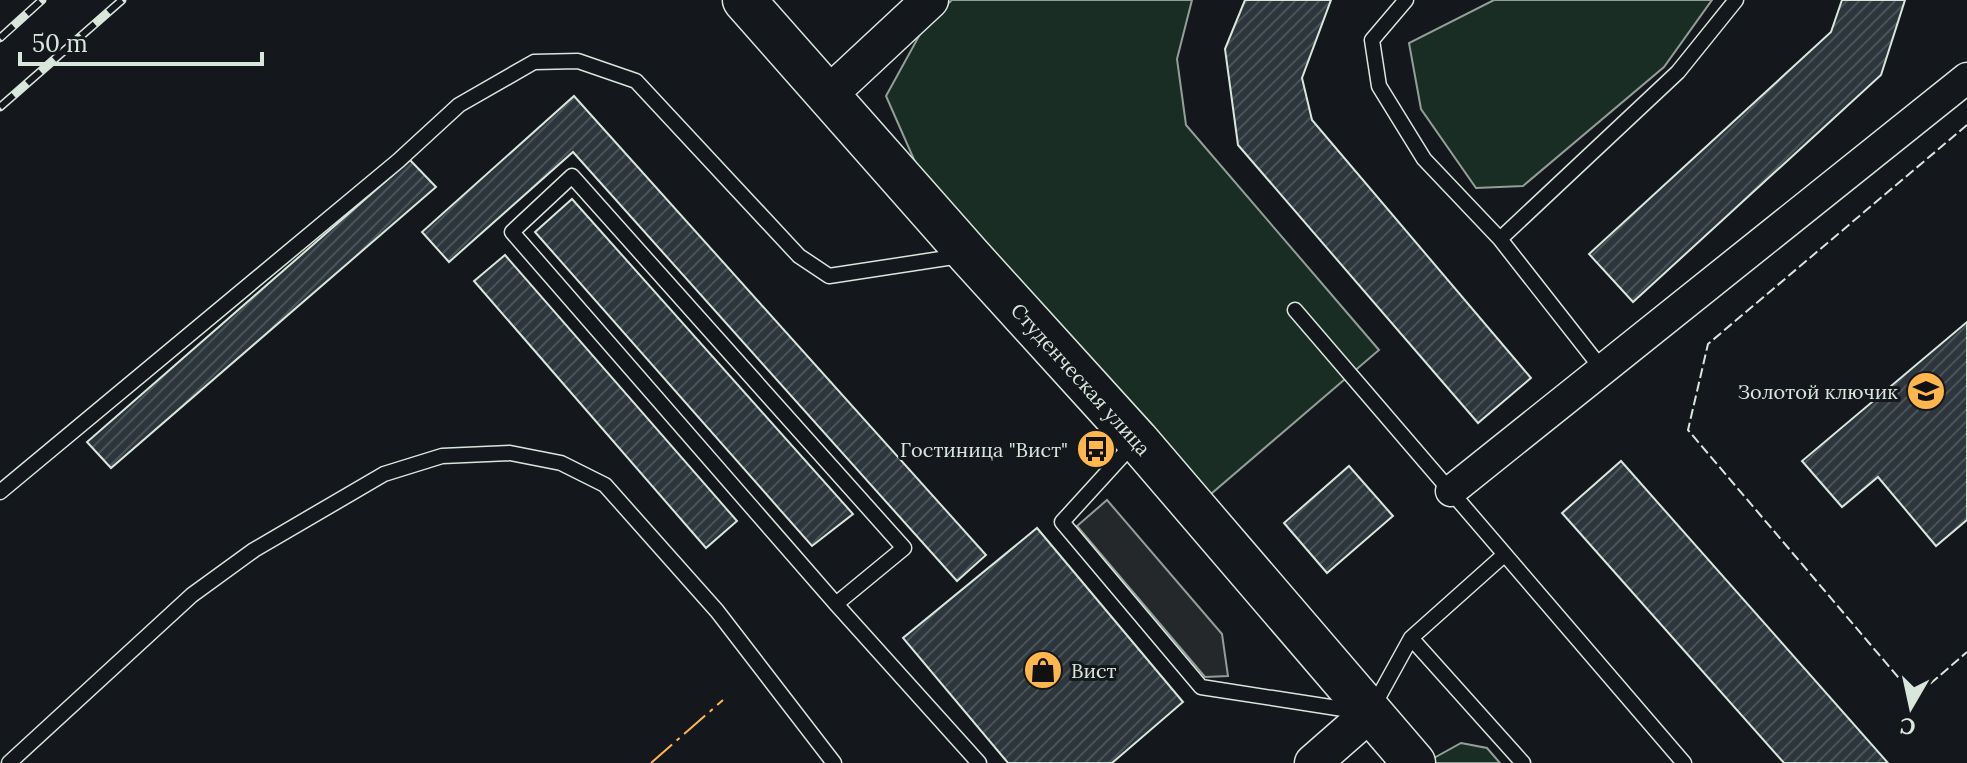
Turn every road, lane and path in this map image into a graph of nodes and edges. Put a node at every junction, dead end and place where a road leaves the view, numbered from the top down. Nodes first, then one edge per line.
1 (744, 0) edge
2 (930, 0) edge
3 (1406, 0) edge
4 (1736, 0) edge
5 (1967, 78) edge
6 (827, 96) junction
7 (1500, 239) junction
8 (969, 255) junction
9 (1295, 310) dead end
10 (1602, 369) junction
11 (1137, 440) junction
12 (1451, 491) junction
13 (0, 492) edge
14 (1504, 555) junction
15 (836, 604) junction
16 (1411, 638) junction
17 (1370, 713) junction
18 (974, 762) edge
19 (9, 763) edge
20 (834, 763) edge
21 (1313, 763) edge
22 (1414, 763) edge
23 (1523, 763) edge
24 (1684, 763) edge

1 - 6 main road, Студенческая улица
2 - 6 street
3 - 7 lane
4 - 7 lane
5 - 10 street
6 - 8 main road, Студенческая улица
7 - 10 lane
8 - 11 main road, Студенческая улица
8 - 13 lane
9 - 12 lane
10 - 12 street
11 - 17 main road, Студенческая улица
11 - 17 lane
12 - 14 lane
14 - 16 lane
14 - 24 lane
15 - 15 lane
15 - 18 lane
16 - 17 lane
16 - 23 lane
17 - 21 street
17 - 22 main road, Студенческая улица
19 - 20 lane

